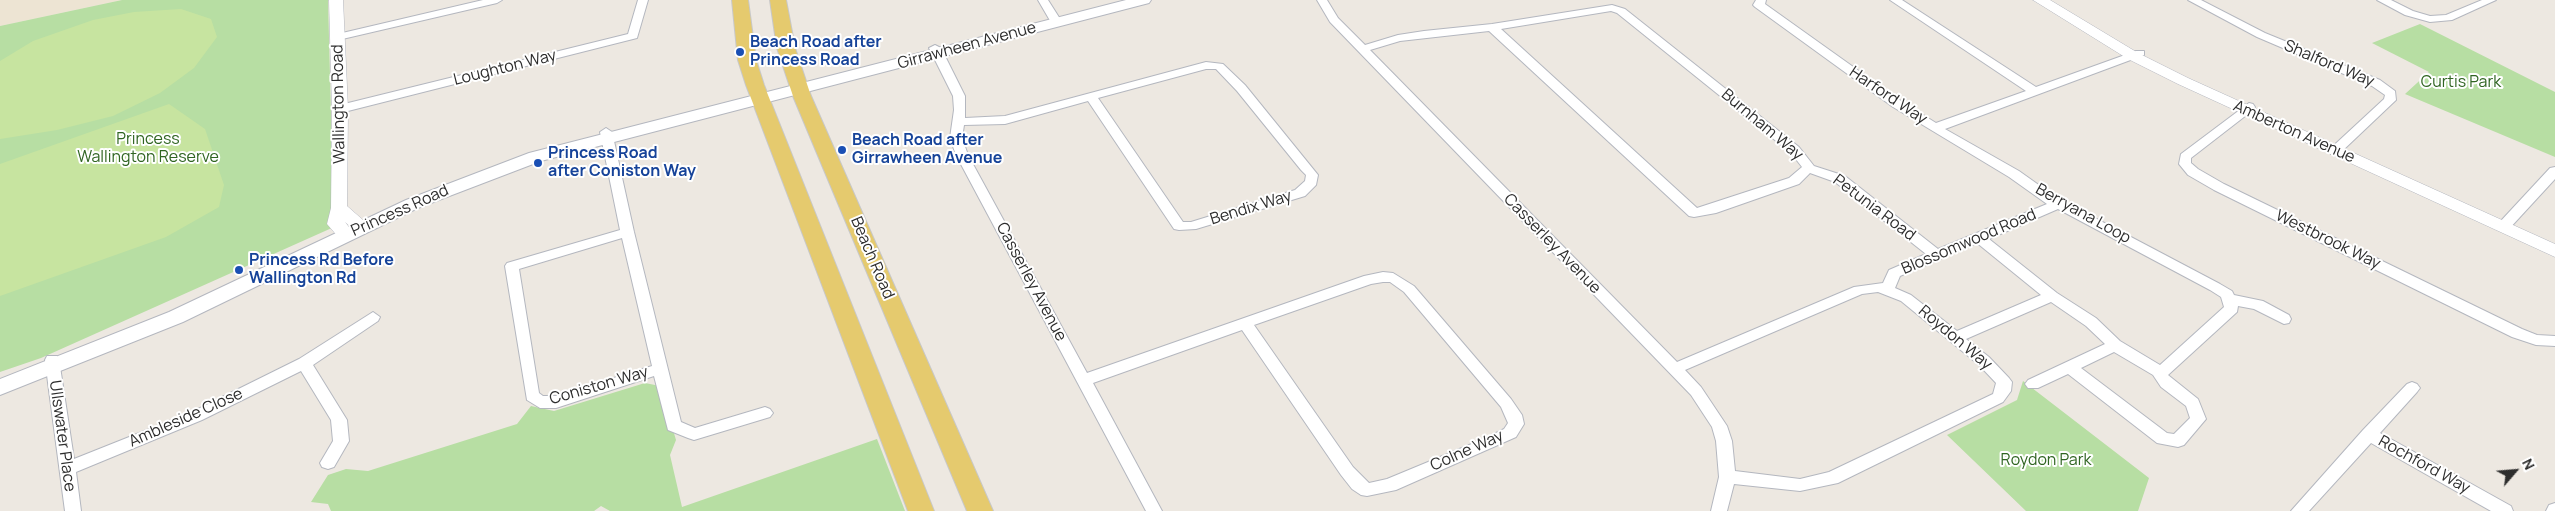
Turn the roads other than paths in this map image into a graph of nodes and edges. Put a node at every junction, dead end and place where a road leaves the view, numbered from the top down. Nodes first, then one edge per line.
1 (336, 0) edge
2 (498, 0) edge
3 (643, 0) edge
4 (740, 0) edge
5 (778, 0) edge
6 (1043, 0) edge
7 (1124, 0) edge
8 (1144, 0) edge
9 (1322, 0) edge
10 (1761, 0) edge
11 (1895, 0) edge
12 (2040, 0) edge
13 (2050, 0) edge
14 (2192, 0) edge
15 (2382, 0) edge
16 (2491, 0) edge
17 (1054, 20) junction
18 (1492, 27) junction
19 (338, 37) junction
20 (1363, 49) junction
21 (936, 51) junction
22 (2136, 54) junction
23 (798, 86) junction
24 (2036, 92) junction
25 (759, 96) junction
26 (1091, 97) junction
27 (2247, 108) junction
28 (340, 109) junction
29 (959, 122) junction
30 (1936, 128) junction
31 (606, 134) junction
32 (2337, 149) junction
33 (1808, 168) junction
34 (2555, 171) edge
35 (2059, 204) junction
36 (2505, 225) junction
37 (352, 229) junction
38 (627, 232) junction
39 (1979, 238) junction
40 (2555, 245) edge
41 (2555, 251) edge
42 (1937, 256) junction
43 (1888, 288) junction
44 (2052, 296) junction
45 (2230, 299) junction
46 (373, 317) dead end
47 (2284, 319) dead end
48 (1245, 323) junction
49 (1955, 338) junction
50 (2555, 340) edge
51 (2115, 346) junction
52 (304, 363) junction
53 (52, 364) junction
54 (2070, 367) junction
55 (1674, 368) junction
56 (660, 369) junction
57 (2158, 371) junction
58 (0, 379) edge
59 (1084, 380) junction
60 (2033, 384) dead end
61 (0, 386) edge
62 (2412, 388) dead end
63 (766, 412) dead end
64 (2369, 434) junction
65 (328, 463) dead end
66 (66, 468) junction
67 (1727, 477) junction
68 (73, 511) edge
69 (921, 511) edge
70 (980, 511) edge
71 (1154, 511) edge
72 (1719, 511) edge
73 (2298, 511) edge
74 (2505, 511) edge

1 - 19 street, Wallington Road
2 - 19 street
3 - 28 street, Loughton Way
4 - 25 main road
5 - 23 main road, Beach Road
6 - 17 street
7 - 17 main road, Girrawheen Avenue
8 - 17 main road, Girrawheen Avenue
9 - 20 street, Casserley Avenue
10 - 30 street, Harford Way
11 - 24 street
12 - 22 street, Amberton Avenue
13 - 22 street, Amberton Avenue
14 - 32 street, Shalford Way
15 - 16 street
17 - 21 main road, Girrawheen Avenue
18 - 20 street, Burnham Way
18 - 33 street, Burnham Way
18 - 33 street, Burnham Way
19 - 28 street, Wallington Road
20 - 55 street, Casserley Avenue
21 - 23 main road, Girrawheen Avenue
21 - 29 street, Casserley Avenue
22 - 24 street, Harford Way
22 - 27 street, Amberton Avenue
23 - 25 main road, Girrawheen Avenue
23 - 70 main road, Beach Road
24 - 30 street, Harford Way
25 - 31 main road, Princess Road
25 - 69 main road
26 - 26 street, Bendix Way
26 - 29 street, Bendix Way
27 - 32 street, Amberton Avenue
27 - 50 street, Westbrook Way
28 - 37 street, Wallington Road
29 - 59 street, Casserley Avenue
30 - 35 street, Berryana Loop
31 - 37 main road, Princess Road
31 - 38 street, Coniston Way
32 - 36 street, Amberton Avenue
33 - 42 street, Petunia Road
34 - 36 street
35 - 39 street, Blossomwood Road
35 - 45 street, Berryana Loop
36 - 40 street, Amberton Avenue
36 - 41 street, Amberton Avenue
37 - 53 main road, Princess Road
38 - 56 street, Coniston Way
38 - 56 street, Coniston Way
39 - 42 street, Blossomwood Road
39 - 44 street
42 - 43 street, Blossomwood Road
43 - 49 street, Roydon Way
43 - 55 street
44 - 49 street
44 - 51 street
45 - 47 street, Berryana Loop
45 - 57 street
46 - 52 street, Ambleside Close
48 - 48 street, Colne Way
48 - 59 street, Colne Way
49 - 67 street, Roydon Way
51 - 54 street
51 - 57 street
52 - 65 street
52 - 66 street, Ambleside Close
53 - 58 main road, Princess Road
53 - 61 main road, Princess Road
53 - 66 street, Ullswater Place
54 - 57 street
54 - 60 street
55 - 67 street, Casserley Avenue
56 - 63 street
59 - 71 street, Casserley Avenue
62 - 64 street, Rochford Way
64 - 73 street, Rochford Way
64 - 74 street, Rochford Way
66 - 68 street, Ullswater Place
67 - 72 street, Casserley Avenue

